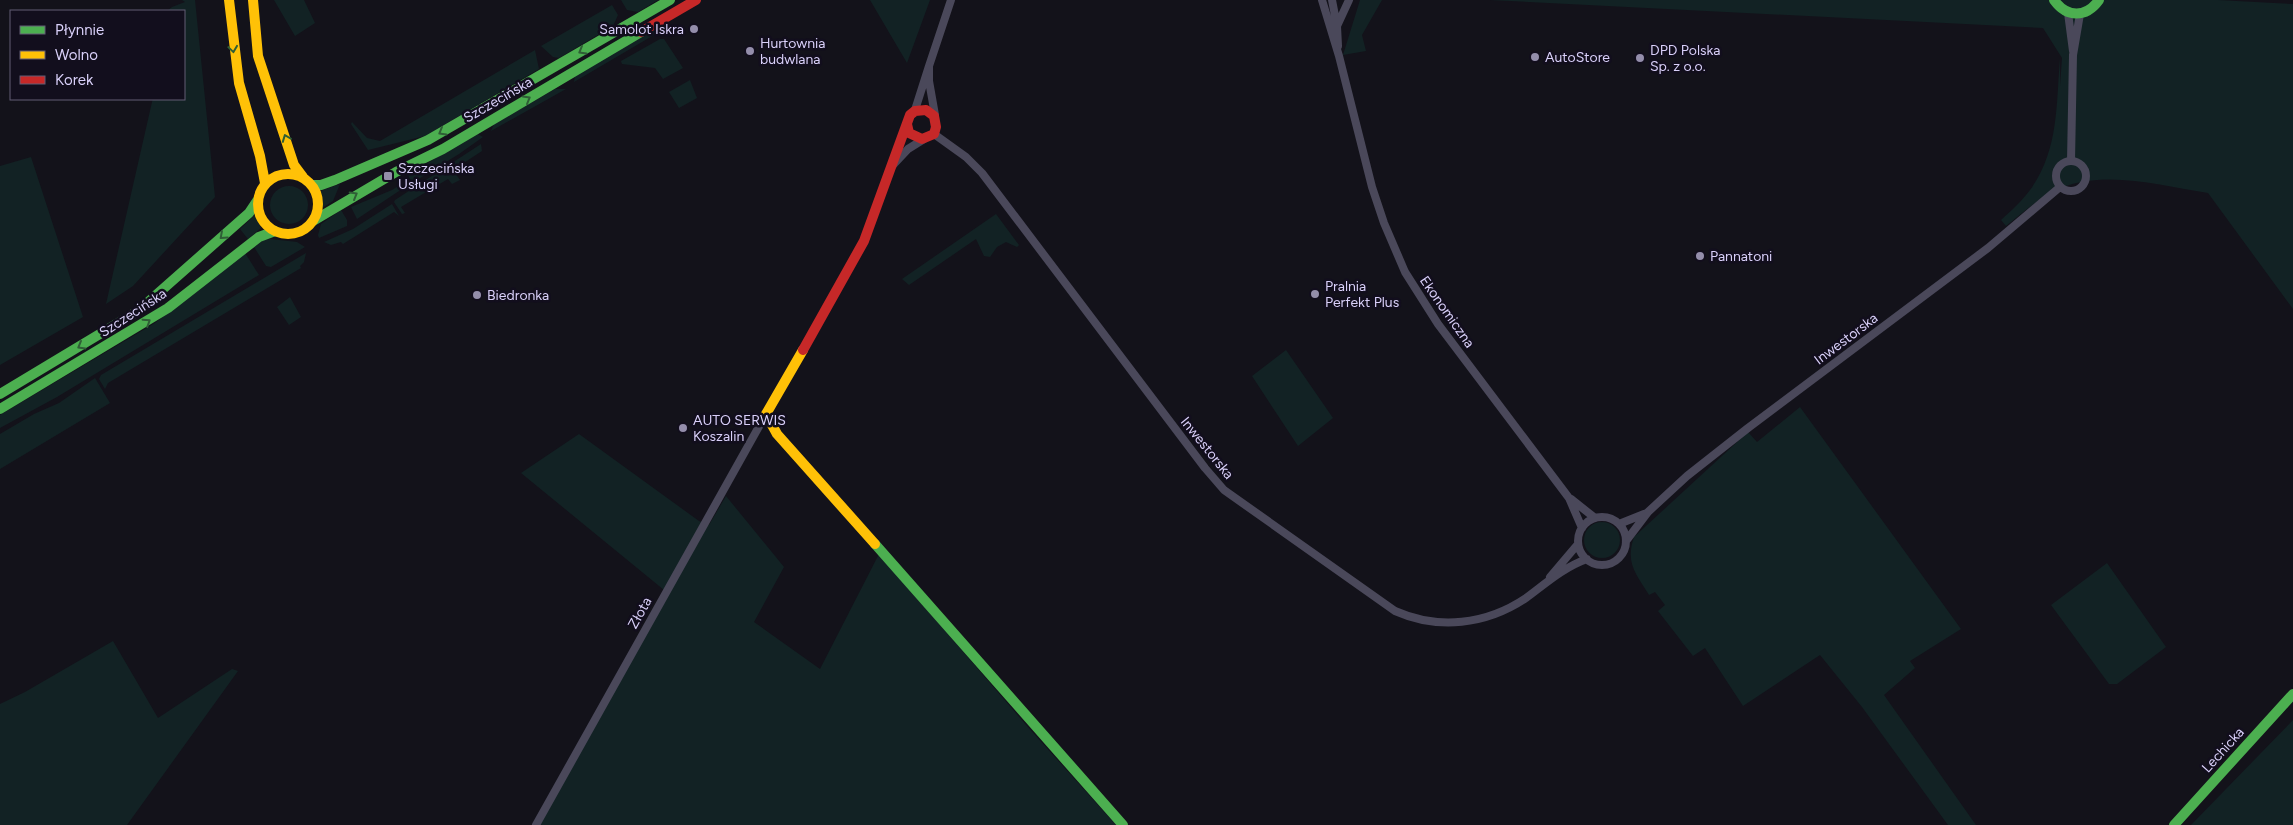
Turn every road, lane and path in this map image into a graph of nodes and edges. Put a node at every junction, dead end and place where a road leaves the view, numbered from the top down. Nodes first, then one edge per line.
1 (229, 0) edge
2 (253, 0) edge
3 (670, 0) edge
4 (696, 0) edge
5 (952, 0) edge
6 (1322, 0) edge
7 (1332, 0) edge
8 (1349, 0) edge
9 (2054, 0) edge
10 (2099, 0) edge
11 (2068, 13) junction
12 (2080, 14) junction
13 (1338, 26) junction
14 (2073, 55) junction
15 (1338, 56) junction
16 (929, 66) junction
17 (915, 110) junction
18 (935, 115) junction
19 (907, 124) junction
20 (934, 134) junction
21 (924, 139) junction
22 (2071, 161) junction
23 (893, 164) junction
24 (303, 177) junction
25 (264, 184) junction
26 (312, 185) junction
27 (2060, 188) junction
28 (257, 202) junction
29 (313, 221) junction
30 (275, 231) junction
31 (0, 394) edge
32 (0, 409) edge
33 (766, 414) junction
34 (1569, 498) junction
35 (1648, 512) junction
36 (1596, 518) junction
37 (1619, 524) junction
38 (1582, 528) junction
39 (1626, 541) junction
40 (1578, 544) junction
41 (1587, 559) junction
42 (1546, 582) junction
43 (2293, 694) edge
44 (536, 825) edge
45 (1123, 825) edge
46 (2174, 825) edge

1 -> 25 main road
24 -> 2 main road
3 -> 26 main road, Szczecińska
29 -> 4 main road, Szczecińska
5 - 16 street
6 - 15 street, Ekonomiczna
7 - 13 street, Ekonomiczna
8 - 13 street
9 - 11 main road
10 - 12 main road
11 - 12 main road
11 - 14 street
12 - 14 street
13 - 15 street, Ekonomiczna
14 - 22 street
15 - 34 street, Ekonomiczna
16 - 17 street
16 - 18 street
17 - 18 main road
17 - 19 main road
18 - 20 main road
19 - 21 main road
19 - 23 main road
20 - 21 main road
20 - 42 street, Inwestorska
21 - 23 street
22 - 27 street
22 - 27 street
23 - 33 main road
24 - 25 main road
24 - 26 main road
25 - 28 main road
26 - 29 main road
27 - 35 street, Inwestorska
28 - 30 main road
28 -> 31 main road, Szczecińska
29 - 30 main road
32 -> 30 main road, Szczecińska
33 - 44 street, Złota
33 - 45 main road
34 - 36 street, Ekonomiczna
34 - 38 street, Ekonomiczna
35 - 37 street, Inwestorska
35 - 39 street, Inwestorska
36 - 37 street
36 - 38 street
37 - 39 street
38 - 40 street
39 - 41 street
40 - 41 street
40 - 42 street, Inwestorska
41 - 42 street, Inwestorska
43 - 46 main road, Lechicka

